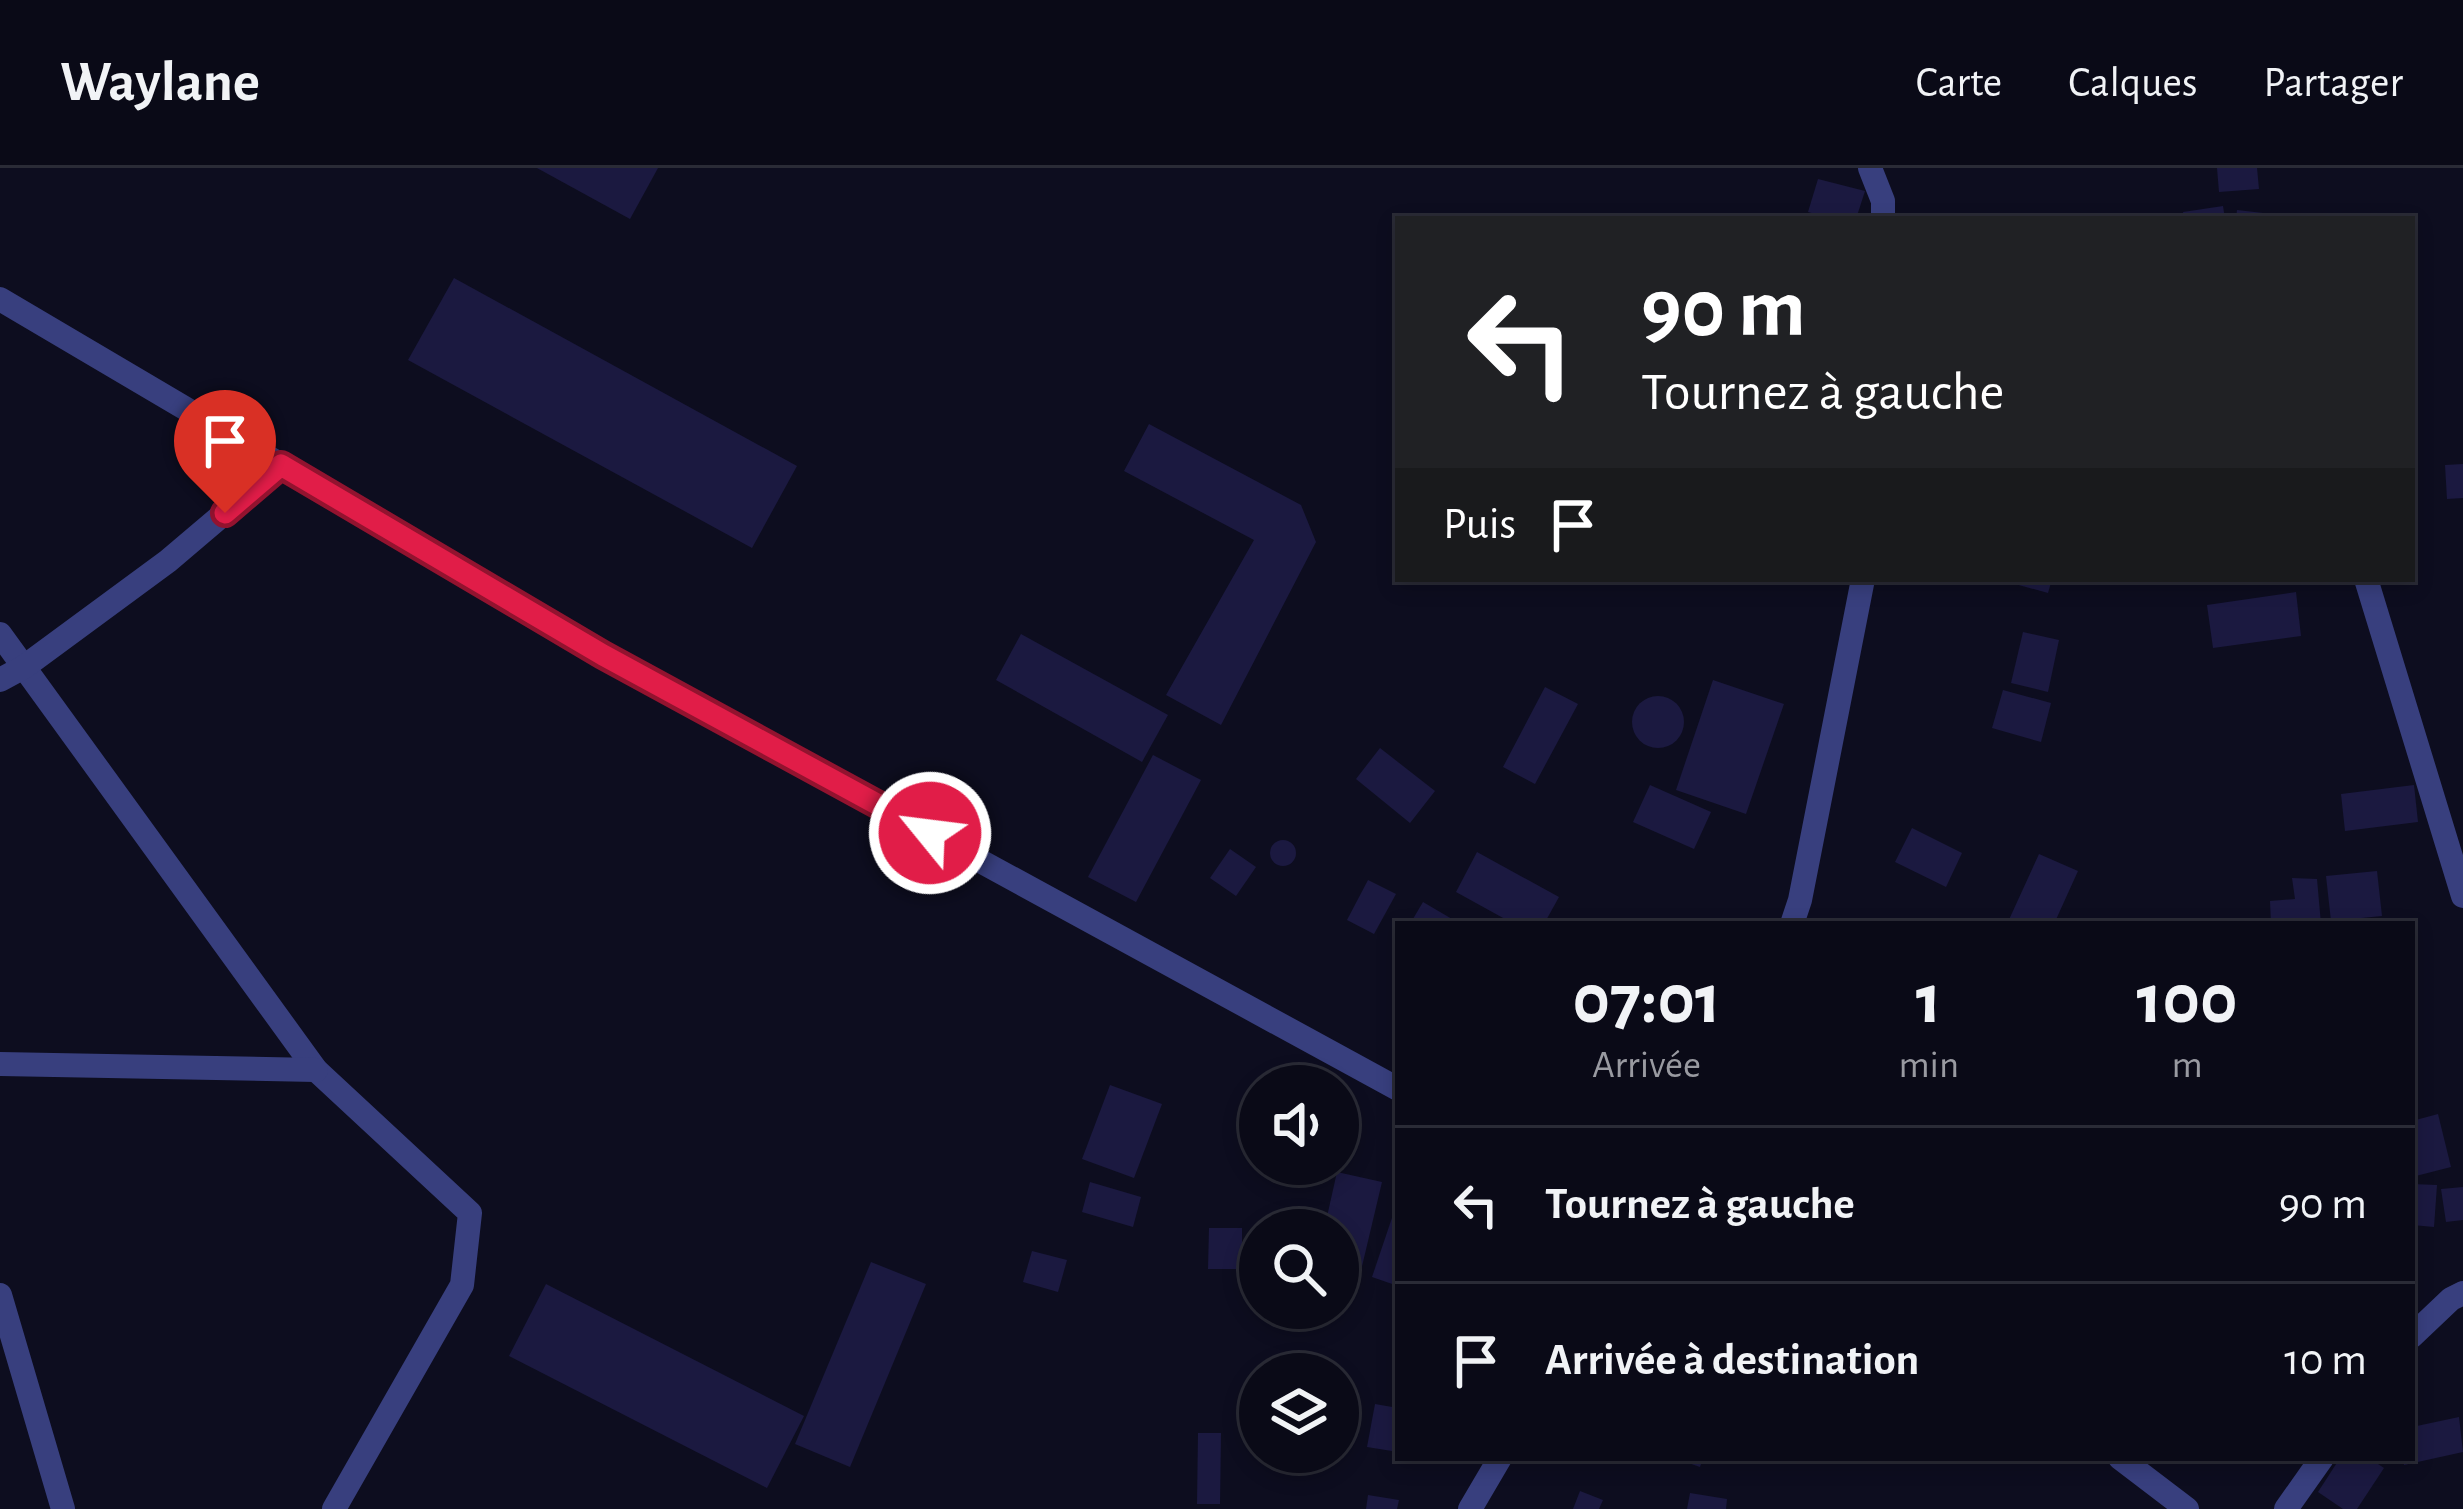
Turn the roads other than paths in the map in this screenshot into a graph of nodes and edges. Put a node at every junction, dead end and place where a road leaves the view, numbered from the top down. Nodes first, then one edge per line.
1 (1870, 168) edge
2 (1883, 216) edge
3 (0, 299) edge
4 (281, 465) junction
5 (1862, 582) edge
6 (2367, 582) edge
7 (0, 634) edge
8 (24, 667) junction
9 (0, 680) edge
10 (2463, 896) edge
11 (1793, 921) edge
12 (0, 1064) edge
13 (316, 1070) junction
14 (1395, 1087) edge
15 (2463, 1292) edge
16 (0, 1295) edge
17 (2415, 1333) edge
18 (1498, 1461) edge
19 (2124, 1461) edge
20 (2320, 1461) edge
21 (63, 1509) edge
22 (334, 1509) edge
23 (1470, 1509) edge
24 (2187, 1509) edge
25 (2286, 1509) edge

1 - 2 street
3 - 4 street
4 - 8 street
4 - 14 street
5 - 11 street
6 - 10 street
7 - 8 street
8 - 9 street
8 - 13 street
12 - 13 street
13 - 22 street
15 - 17 street
16 - 21 street
18 - 23 street
19 - 24 street
20 - 25 street

